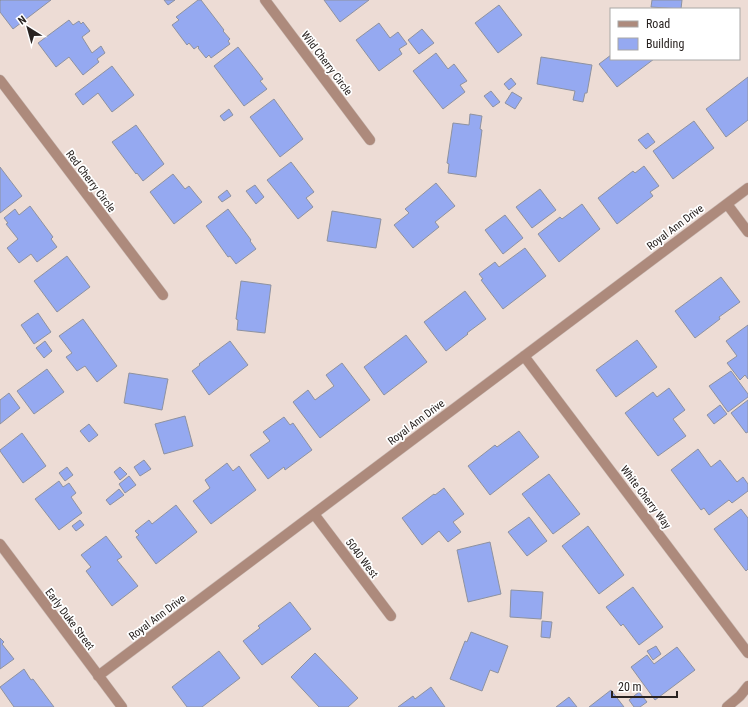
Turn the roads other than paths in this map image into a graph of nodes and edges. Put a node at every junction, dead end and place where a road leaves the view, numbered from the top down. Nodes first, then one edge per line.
1 (265, 0) edge
2 (0, 80) edge
3 (370, 140) dead end
4 (748, 188) edge
5 (727, 204) junction
6 (748, 232) edge
7 (162, 295) dead end
8 (524, 356) junction
9 (314, 514) junction
10 (2, 551) edge
11 (391, 616) dead end
12 (748, 653) edge
13 (98, 676) junction
14 (748, 686) edge
15 (122, 707) edge
16 (727, 707) edge

1 - 3 street, Wild Cherry Circle
2 - 7 street, Red Cherry Circle
4 - 5 street, Royal Ann Drive
5 - 6 street
5 - 8 street, Royal Ann Drive
8 - 9 street, Royal Ann Drive
8 - 12 street, White Cherry Way
9 - 11 street, 5040 West
9 - 13 street, Royal Ann Drive
10 - 13 street, Early Duke Street
13 - 15 street, Early Duke Street
14 - 16 street

